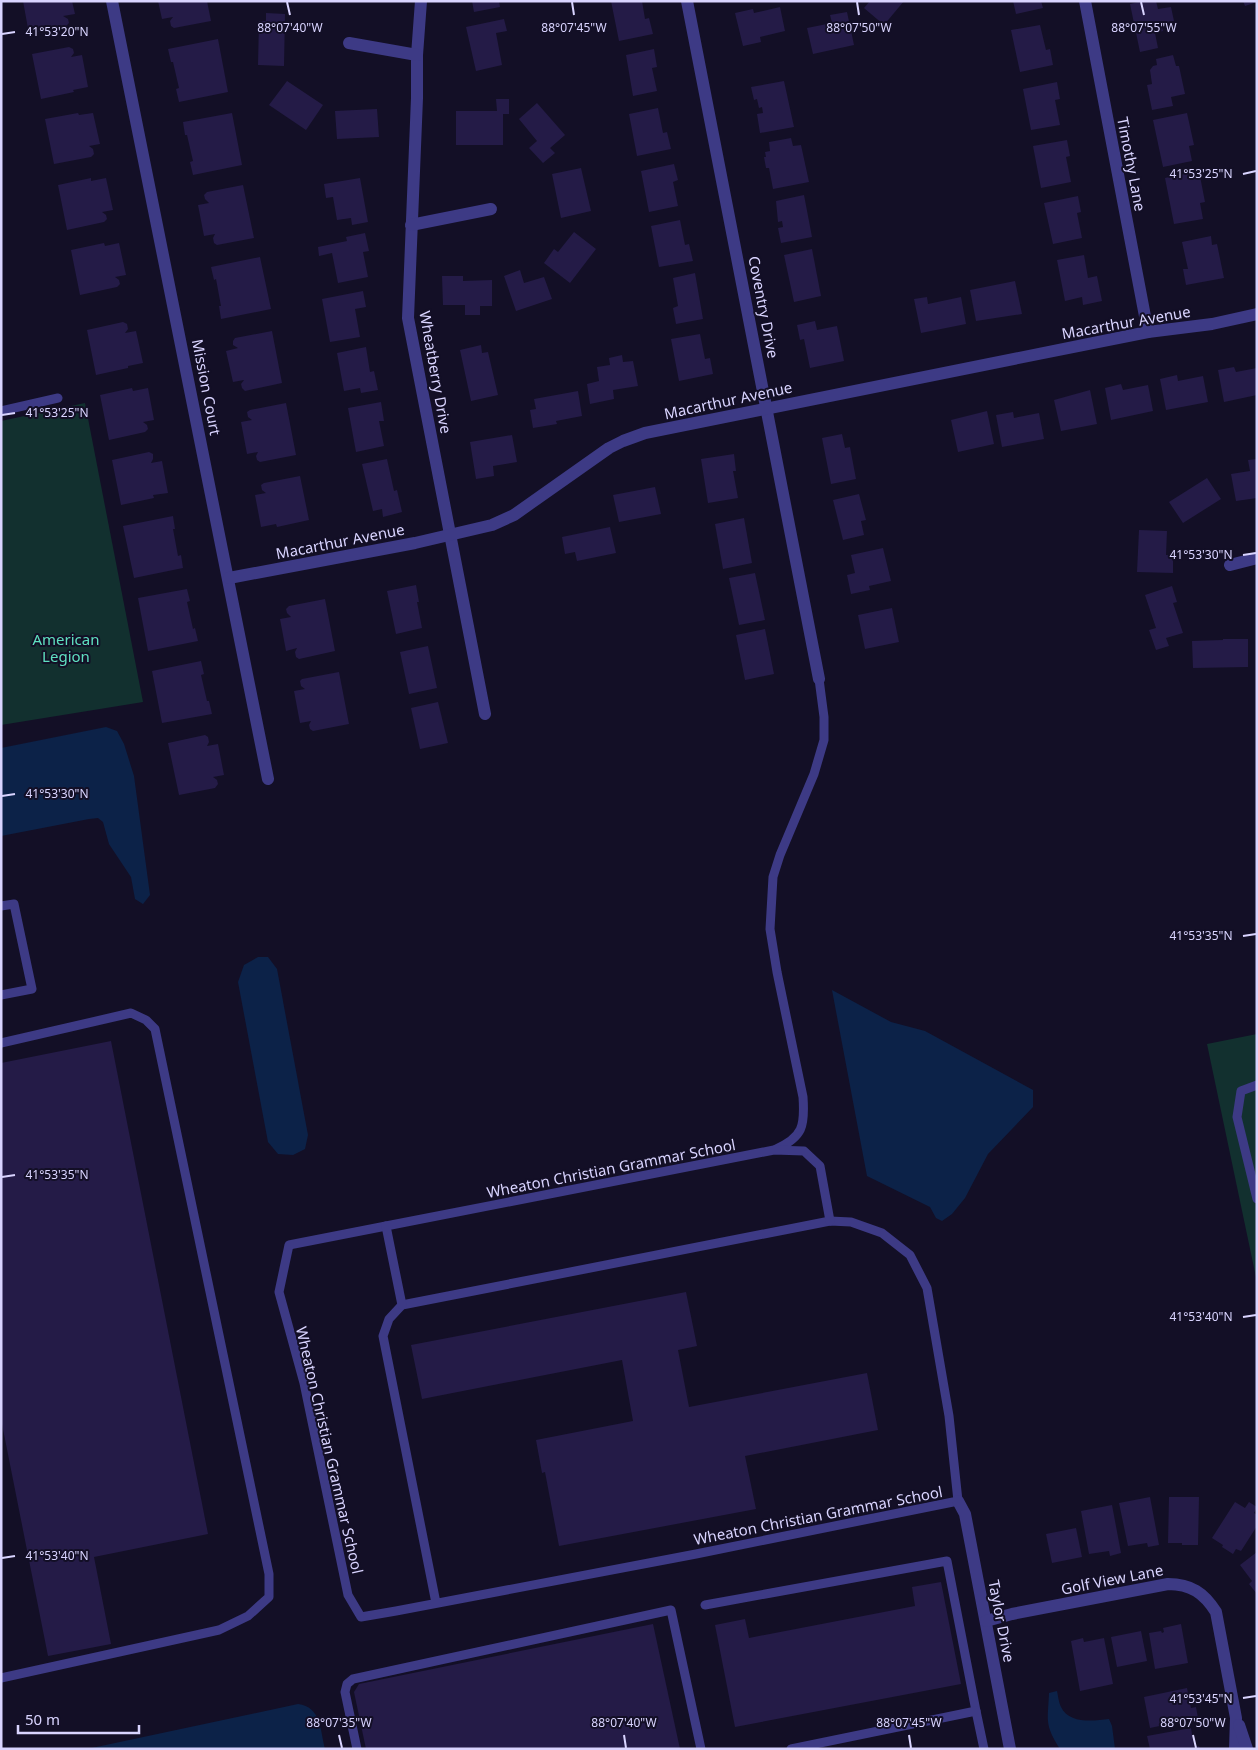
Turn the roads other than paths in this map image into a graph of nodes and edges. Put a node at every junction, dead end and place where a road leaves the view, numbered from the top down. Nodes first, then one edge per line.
1 (112, 1) edge
2 (421, 1) edge
3 (687, 1) edge
4 (1085, 1) edge
5 (349, 43) dead end
6 (417, 55) junction
7 (491, 209) dead end
8 (411, 225) junction
9 (1257, 314) edge
10 (1148, 332) junction
11 (58, 398) dead end
12 (767, 408) junction
13 (1, 411) edge
14 (450, 536) junction
15 (1257, 558) edge
16 (1230, 565) dead end
17 (229, 578) junction
18 (819, 679) joint
19 (485, 714) dead end
20 (268, 779) dead end
21 (1, 906) edge
22 (1, 995) edge
23 (1, 1043) edge
24 (1257, 1085) edge
25 (774, 1150) junction
26 (1257, 1199) edge
27 (830, 1222) junction
28 (386, 1226) junction
29 (402, 1305) junction
30 (958, 1501) junction
31 (436, 1603) junction
32 (705, 1605) dead end
33 (986, 1621) junction
34 (1, 1678) edge
35 (976, 1711) junction
36 (1236, 1718) junction
37 (357, 1749) edge
38 (701, 1749) edge
39 (791, 1749) edge
40 (984, 1749) edge
41 (1010, 1749) edge
42 (1235, 1749) edge
43 (1247, 1749) edge

1 - 17 street, Mission Court
2 - 6 street, Wheatberry Drive
3 - 12 street, Coventry Drive
4 - 10 street, Timothy Lane
5 - 6 street
6 - 8 street, Wheatberry Drive
7 - 8 street
8 - 14 street, Wheatberry Drive
9 - 10 street, Macarthur Avenue
10 - 12 street, Macarthur Avenue
11 - 13 lane
12 - 14 street, Macarthur Avenue
12 - 18 street, Coventry Drive
14 - 17 street, Macarthur Avenue
14 - 19 street, Wheatberry Drive
15 - 16 street
17 - 20 street, Mission Court
18 - 25 lane, Wheaton Christian Grammar School
21 - 22 lane
23 - 34 lane
24 - 26 lane
25 - 27 lane, Wheaton Christian Grammar School
25 - 28 lane, Wheaton Christian Grammar School
27 - 29 lane, Wheaton Christian Grammar School
27 - 30 lane, Wheaton Christian Grammar School
28 - 29 lane
28 - 31 lane, Wheaton Christian Grammar School
29 - 31 lane
30 - 31 lane, Wheaton Christian Grammar School
30 - 33 street, Taylor Drive
32 - 35 lane
33 - 36 street, Golf View Lane
33 - 41 street, Taylor Drive
35 - 39 lane
35 - 40 lane
36 - 42 street, Golf View Lane
36 - 43 street
37 - 38 lane

